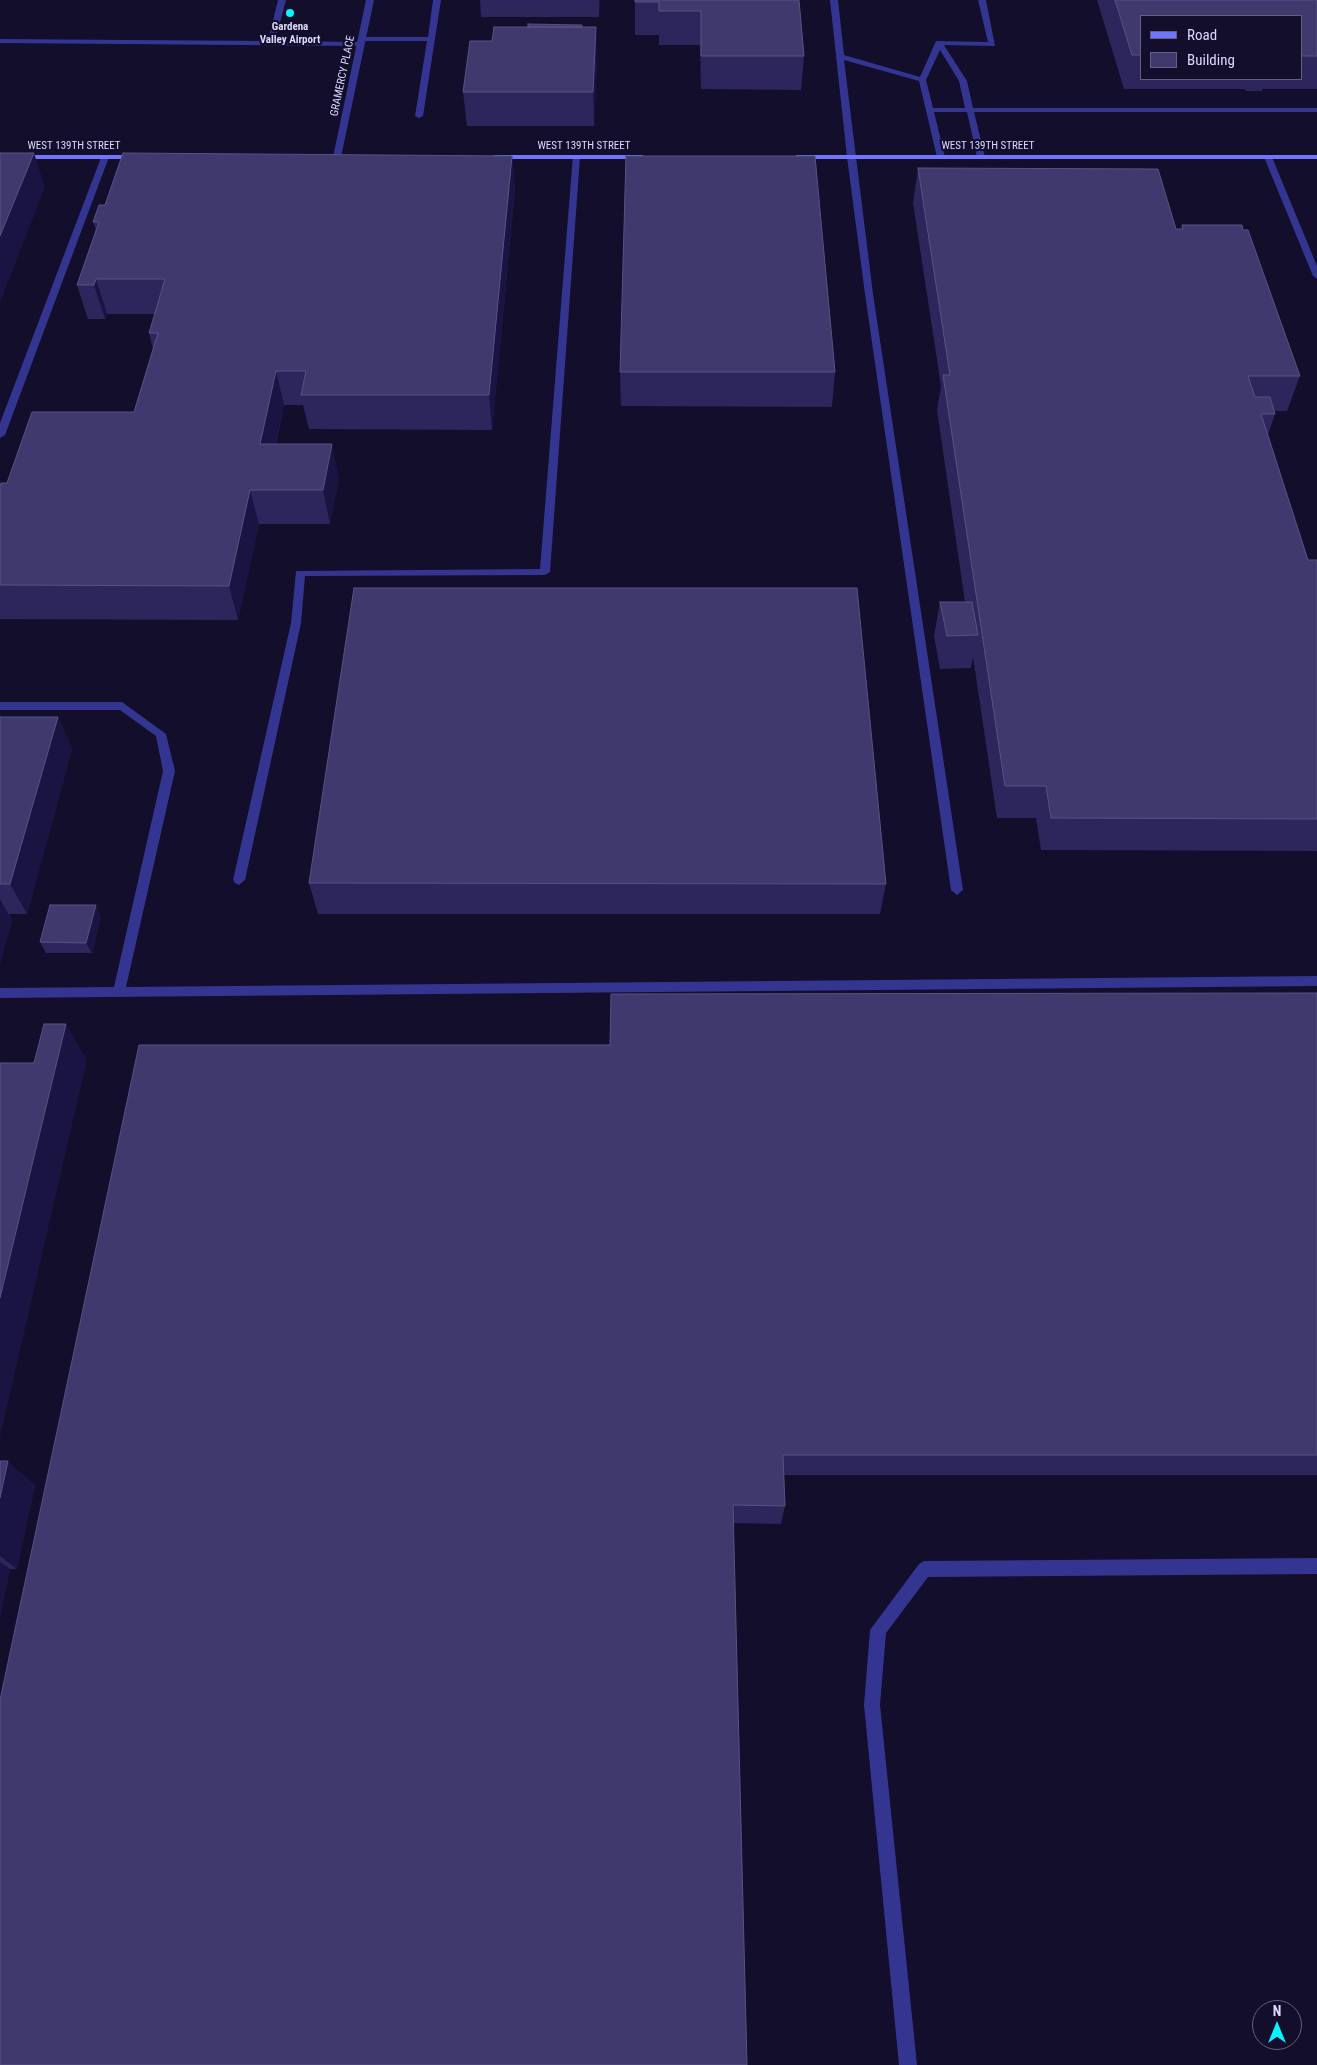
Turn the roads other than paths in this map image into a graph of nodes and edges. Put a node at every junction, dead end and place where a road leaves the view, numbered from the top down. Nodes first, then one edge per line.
1 (282, 0) edge
2 (370, 0) edge
3 (437, 0) edge
4 (834, 0) edge
5 (982, 0) edge
6 (430, 39) junction
7 (362, 41) junction
8 (0, 42) edge
9 (271, 43) junction
10 (939, 43) junction
11 (840, 56) junction
12 (922, 80) junction
13 (929, 110) junction
14 (970, 110) junction
15 (1317, 110) edge
16 (419, 116) dead end
17 (0, 157) edge
18 (105, 157) junction
19 (143, 157) edge
20 (328, 157) edge
21 (337, 157) junction
22 (347, 157) edge
23 (486, 157) edge
24 (576, 157) junction
25 (654, 157) edge
26 (792, 157) edge
27 (851, 157) junction
28 (941, 157) junction
29 (981, 157) junction
30 (1268, 157) junction
31 (1317, 157) edge
32 (1317, 276) edge
33 (0, 435) edge
34 (0, 706) edge
35 (239, 880) dead end
36 (957, 890) dead end
37 (1317, 981) edge
38 (119, 992) junction
39 (0, 993) edge
40 (1317, 1566) edge
41 (908, 2065) edge

1 - 9 street
2 - 7 street, GRAMERCY PLACE
3 - 6 street
4 - 11 street
5 - 10 street
6 - 7 street
6 - 16 street
7 - 9 street
7 - 21 street, GRAMERCY PLACE
8 - 9 street
10 - 12 street
10 - 14 street
11 - 12 street
11 - 27 street
12 - 13 street
13 - 14 street
13 - 28 street
14 - 15 street
14 - 29 street
17 - 18 street, WEST 139TH STREET
18 - 19 street, WEST 139TH STREET
18 - 33 street
20 - 21 street
21 - 22 street
23 - 24 street, WEST 139TH STREET
24 - 25 street, WEST 139TH STREET
24 - 35 street
26 - 27 street, WEST 139TH STREET
27 - 28 street, WEST 139TH STREET
27 - 36 street
28 - 29 street, WEST 139TH STREET
29 - 30 street, WEST 139TH STREET
30 - 31 street, WEST 139TH STREET
30 - 32 street
34 - 38 street
37 - 38 street
38 - 39 street
40 - 41 street

